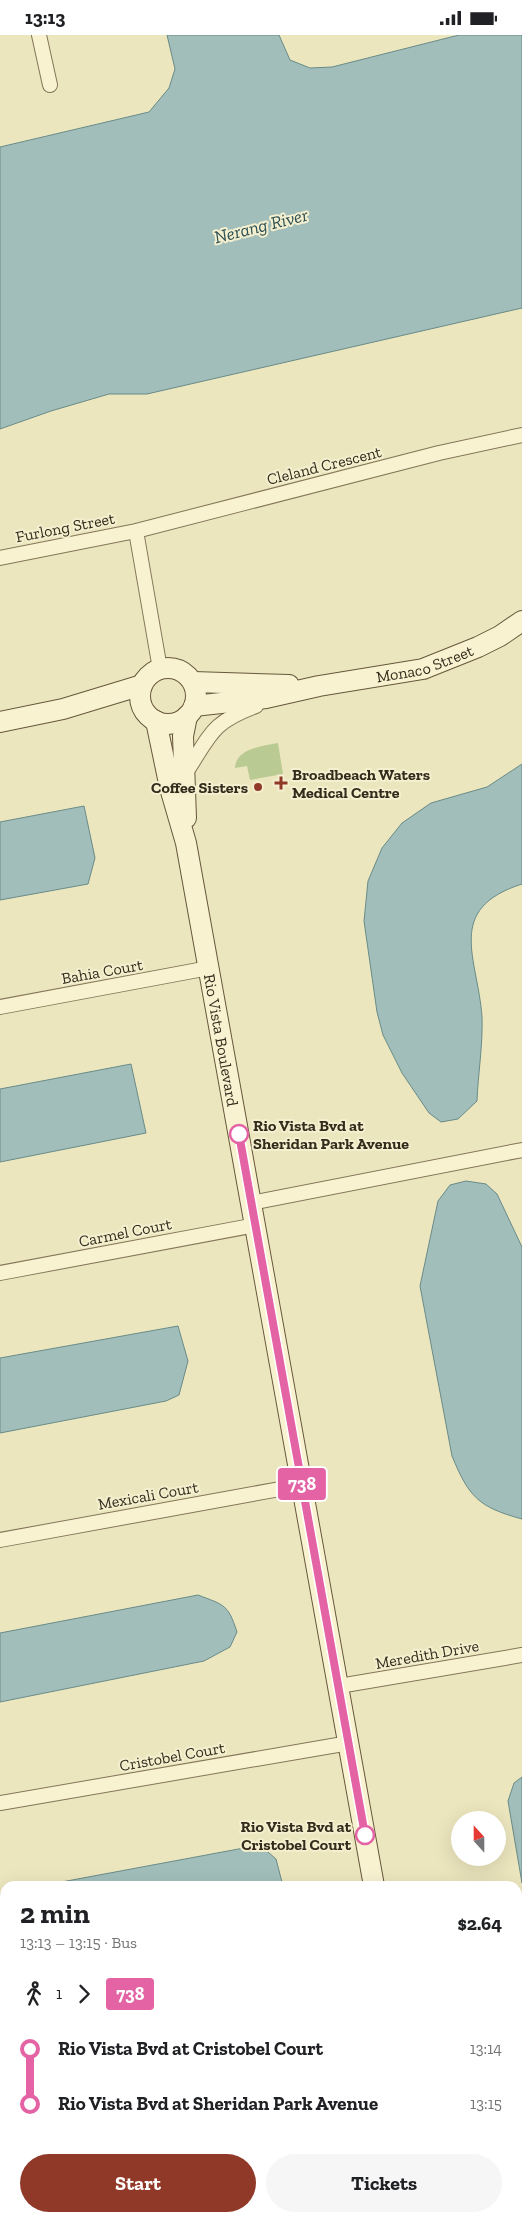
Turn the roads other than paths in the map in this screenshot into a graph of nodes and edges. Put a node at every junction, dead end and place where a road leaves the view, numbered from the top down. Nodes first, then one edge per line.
1 (39, 35) edge
2 (50, 85) dead end
3 (522, 435) edge
4 (136, 531) junction
5 (0, 558) edge
6 (522, 621) edge
7 (160, 669) junction
8 (193, 682) junction
9 (142, 685) junction
10 (319, 685) junction
11 (266, 698) junction
12 (63, 709) junction
13 (191, 711) junction
14 (149, 714) junction
15 (0, 722) edge
16 (185, 774) junction
17 (186, 843) junction
18 (210, 968) junction
19 (0, 1007) edge
20 (522, 1150) edge
21 (251, 1203) junction
22 (256, 1225) junction
23 (0, 1273) edge
24 (302, 1485) junction
25 (0, 1540) edge
26 (522, 1655) edge
27 (339, 1686) junction
28 (349, 1743) junction
29 (0, 1803) edge
30 (373, 1881) edge

1 - 2 street
3 - 4 street, Cleland Crescent
4 - 5 street, Furlong Street
4 - 7 street
6 - 10 street, Monaco Street
7 - 8 street
7 - 9 street
8 - 10 street, Monaco Street
8 - 13 street
9 - 12 street
9 - 14 street
10 - 11 street, Monaco Street
11 - 13 street, Monaco Street
11 - 16 street
12 - 14 street
12 - 15 street
13 - 14 street
13 - 16 street, Rio Vista Boulevard
14 - 17 street, Rio Vista Boulevard
16 - 17 street, Rio Vista Boulevard
17 - 18 street, Rio Vista Boulevard
18 - 19 street, Bahia Court
18 - 21 street, Rio Vista Boulevard
20 - 21 street
21 - 22 street, Rio Vista Boulevard
22 - 23 street, Carmel Court
22 - 24 street, Rio Vista Boulevard
24 - 25 street, Mexicali Court
24 - 27 street, Rio Vista Boulevard
26 - 27 street, Meredith Drive
27 - 28 street, Rio Vista Boulevard
28 - 29 street, Cristobel Court
28 - 30 street, Rio Vista Boulevard

